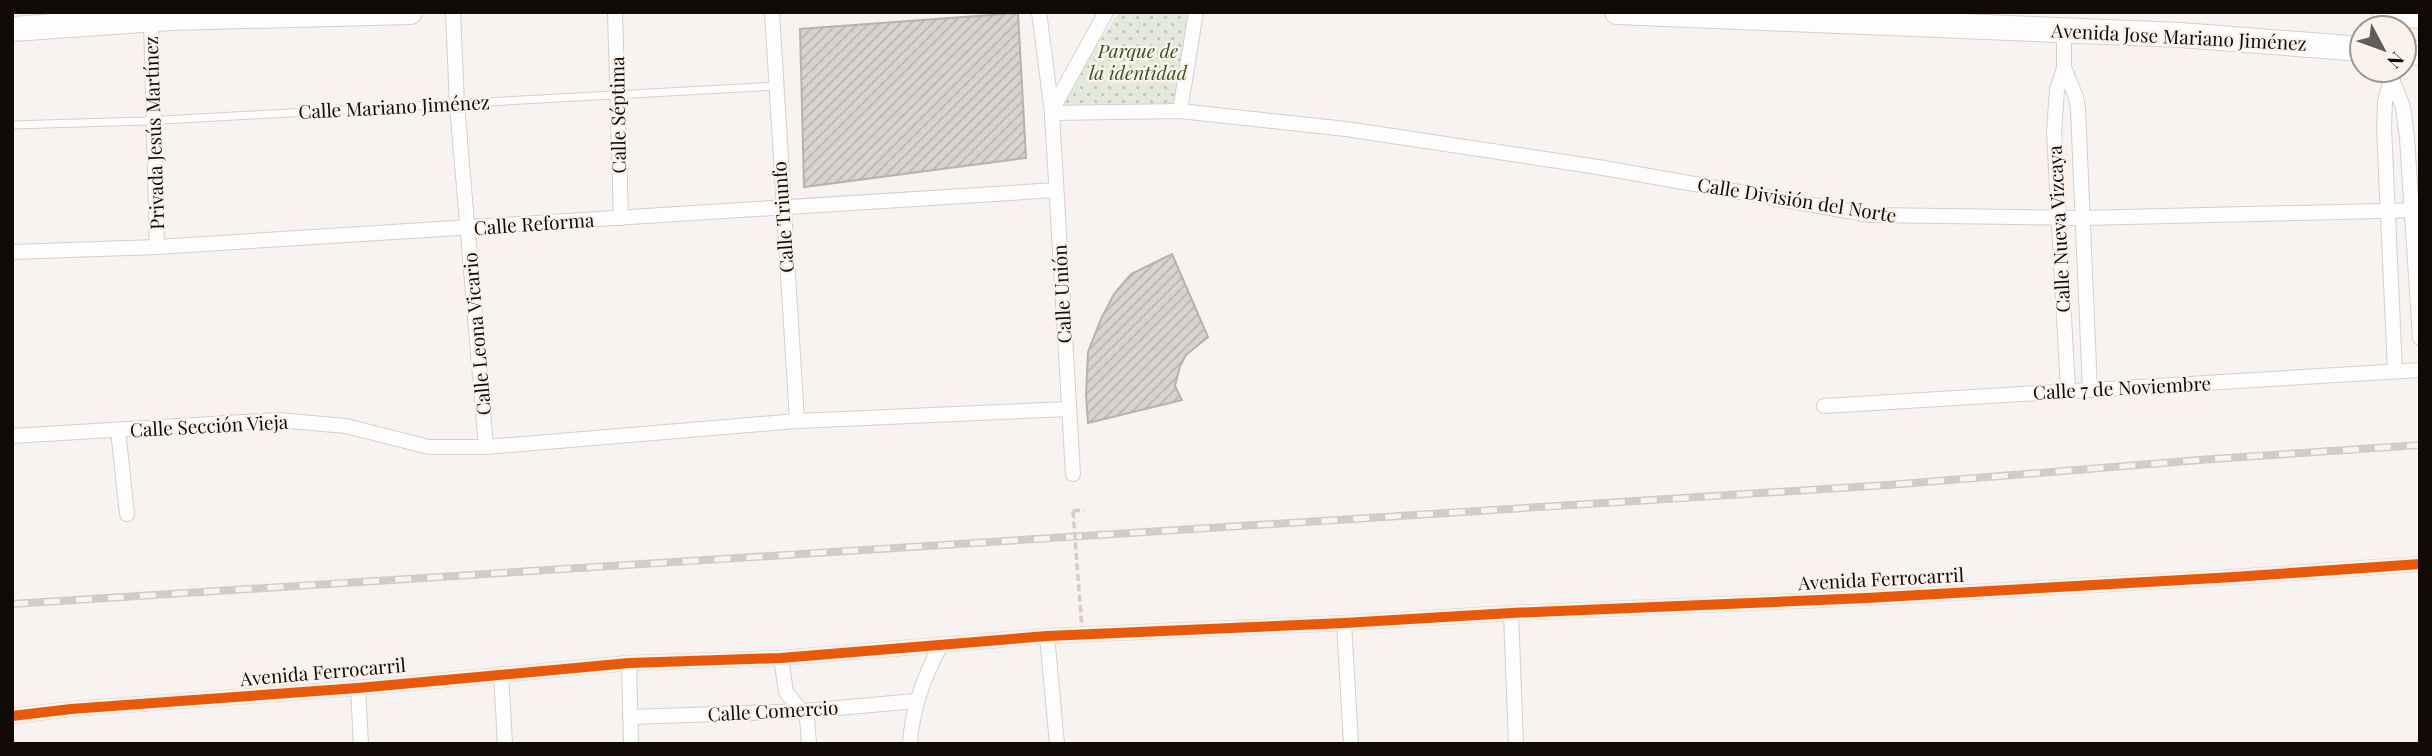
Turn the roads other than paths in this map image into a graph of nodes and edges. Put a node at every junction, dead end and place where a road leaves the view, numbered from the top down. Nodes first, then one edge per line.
1 (410, 12) edge
2 (453, 12) edge
3 (615, 12) edge
4 (772, 12) edge
5 (1039, 12) edge
6 (1106, 12) edge
7 (1196, 12) edge
8 (1617, 12) edge
9 (2385, 12) edge
10 (2420, 16) edge
11 (151, 19) junction
12 (12, 29) edge
13 (2064, 30) junction
14 (2348, 48) edge
15 (2064, 68) junction
16 (2389, 84) edge
17 (2394, 84) edge
18 (776, 86) junction
19 (618, 93) junction
20 (457, 105) junction
21 (1052, 111) junction
22 (1180, 111) junction
23 (153, 120) junction
24 (12, 125) edge
25 (1056, 190) junction
26 (783, 208) junction
27 (2416, 210) edge
28 (2387, 211) junction
29 (2057, 217) junction
30 (621, 218) junction
31 (2082, 218) junction
32 (468, 229) junction
33 (157, 247) junction
34 (12, 252) edge
35 (2420, 338) edge
36 (2420, 370) edge
37 (2395, 372) junction
38 (2091, 390) junction
39 (2068, 391) junction
40 (1824, 406) dead end
41 (1069, 409) junction
42 (797, 421) junction
43 (118, 430) junction
44 (12, 436) edge
45 (486, 447) junction
46 (1073, 474) dead end
47 (127, 514) dead end
48 (2420, 564) edge
49 (1511, 612) junction
50 (1344, 623) junction
51 (1047, 636) junction
52 (941, 645) junction
53 (781, 657) junction
54 (629, 663) junction
55 (501, 674) junction
56 (358, 688) junction
57 (916, 701) junction
58 (804, 711) junction
59 (16, 715) edge
60 (630, 717) junction
61 (361, 744) edge
62 (505, 744) edge
63 (631, 744) edge
64 (809, 744) edge
65 (909, 744) edge
66 (1057, 744) edge
67 (1351, 744) edge
68 (1516, 744) edge

1 - 11 highway
2 - 20 street, Calle Leona Vicario
3 - 19 street, Calle Séptima
4 - 18 street, Calle Triunfo
5 - 21 street, Calle Unión
6 - 21 street
7 - 22 street
8 - 13 highway, Avenida Jose Mariano Jiménez
9 - 10 highway
11 - 12 highway
11 - 23 street, Privada Jesús Martínez
13 - 14 highway, Avenida Jose Mariano Jiménez
13 - 15 street, Calle Nueva Vizcaya
15 - 29 street, Calle Nueva Vizcaya
15 - 31 street, Calle Nueva Vizcaya
16 - 28 street
17 - 27 street
18 - 19 lane, Calle Mariano Jiménez
18 - 26 street, Calle Triunfo
19 - 20 lane, Calle Mariano Jiménez
19 - 30 street, Calle Séptima
20 - 23 lane, Calle Mariano Jiménez
20 - 32 street, Calle Leona Vicario
21 - 22 street
21 - 25 street, Calle Unión
22 - 29 street, Calle División del Norte
23 - 24 lane, Calle Mariano Jiménez
23 - 33 street, Privada Jesús Martínez
25 - 26 street, Calle Reforma
25 - 41 street, Calle Unión
26 - 30 street, Calle Reforma
26 - 42 street, Calle Triunfo
27 - 28 street, Calle División del Norte
27 - 35 street
28 - 31 street, Calle División del Norte
28 - 37 street
29 - 31 street, Calle División del Norte
29 - 39 street, Calle Nueva Vizcaya
30 - 32 street, Calle Reforma
31 - 38 street, Calle Nueva Vizcaya
32 - 33 street, Calle Reforma
32 - 45 street, Calle Leona Vicario
33 - 34 street, Calle Reforma
36 - 37 street, Calle 7 de Noviembre
37 - 38 street, Calle 7 de Noviembre
38 - 39 street, Calle 7 de Noviembre
39 - 40 street, Calle 7 de Noviembre
41 - 42 street, Calle Sección Vieja
41 - 46 street, Calle Unión
42 - 45 street, Calle Sección Vieja
43 - 44 street, Calle Sección Vieja
43 - 45 street, Calle Sección Vieja
43 - 47 street
48 - 49 street, Avenida Ferrocarril
49 - 50 street, Avenida Ferrocarril
49 - 68 street
50 - 51 street, Avenida Ferrocarril
50 - 67 street
51 - 52 street, Avenida Ferrocarril
51 - 66 street
52 - 53 street, Avenida Ferrocarril
52 - 57 street
53 - 54 street, Avenida Ferrocarril
53 - 58 street
54 - 55 street, Avenida Ferrocarril
54 - 60 street
55 - 56 street, Avenida Ferrocarril
55 - 62 street
56 - 59 street, Avenida Ferrocarril
56 - 61 street
57 - 58 street, Calle Comercio
57 - 65 street
58 - 60 street, Calle Comercio
58 - 64 street
60 - 63 street

